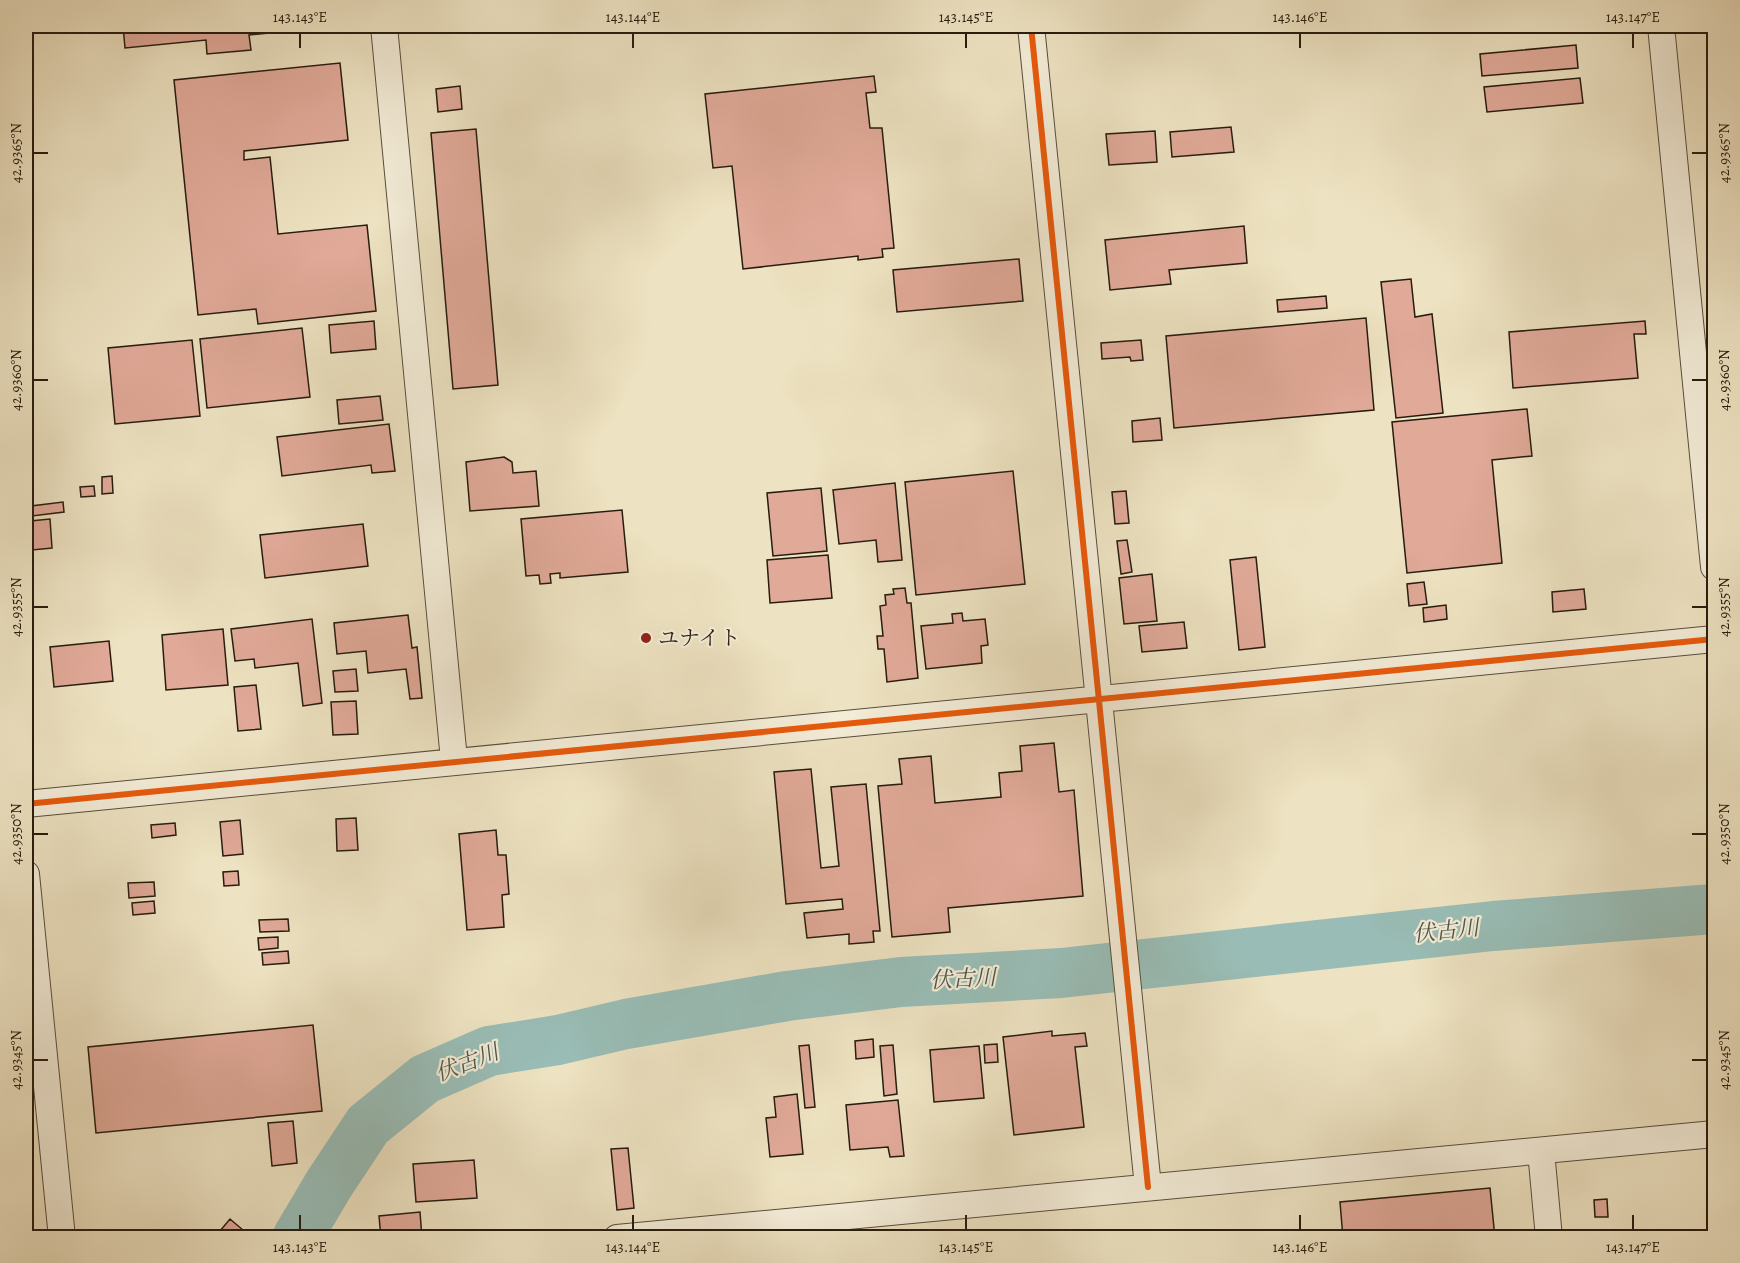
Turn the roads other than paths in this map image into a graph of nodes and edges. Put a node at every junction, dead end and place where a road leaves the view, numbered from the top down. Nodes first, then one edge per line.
1 (384, 26) edge
2 (1031, 26) edge
3 (1661, 26) edge
4 (1714, 567) edge
5 (1714, 639) edge
6 (1098, 700) junction
7 (454, 760) junction
8 (26, 804) edge
9 (26, 874) edge
10 (1714, 1134) edge
11 (1541, 1151) junction
12 (1148, 1187) junction
13 (62, 1238) edge
14 (617, 1238) edge
15 (1549, 1238) edge

1 - 7 street
2 - 6 street
3 - 4 street
5 - 6 street
6 - 7 street
6 - 12 street
7 - 8 street
9 - 13 street
10 - 11 street
11 - 12 street
11 - 15 street
12 - 14 street

